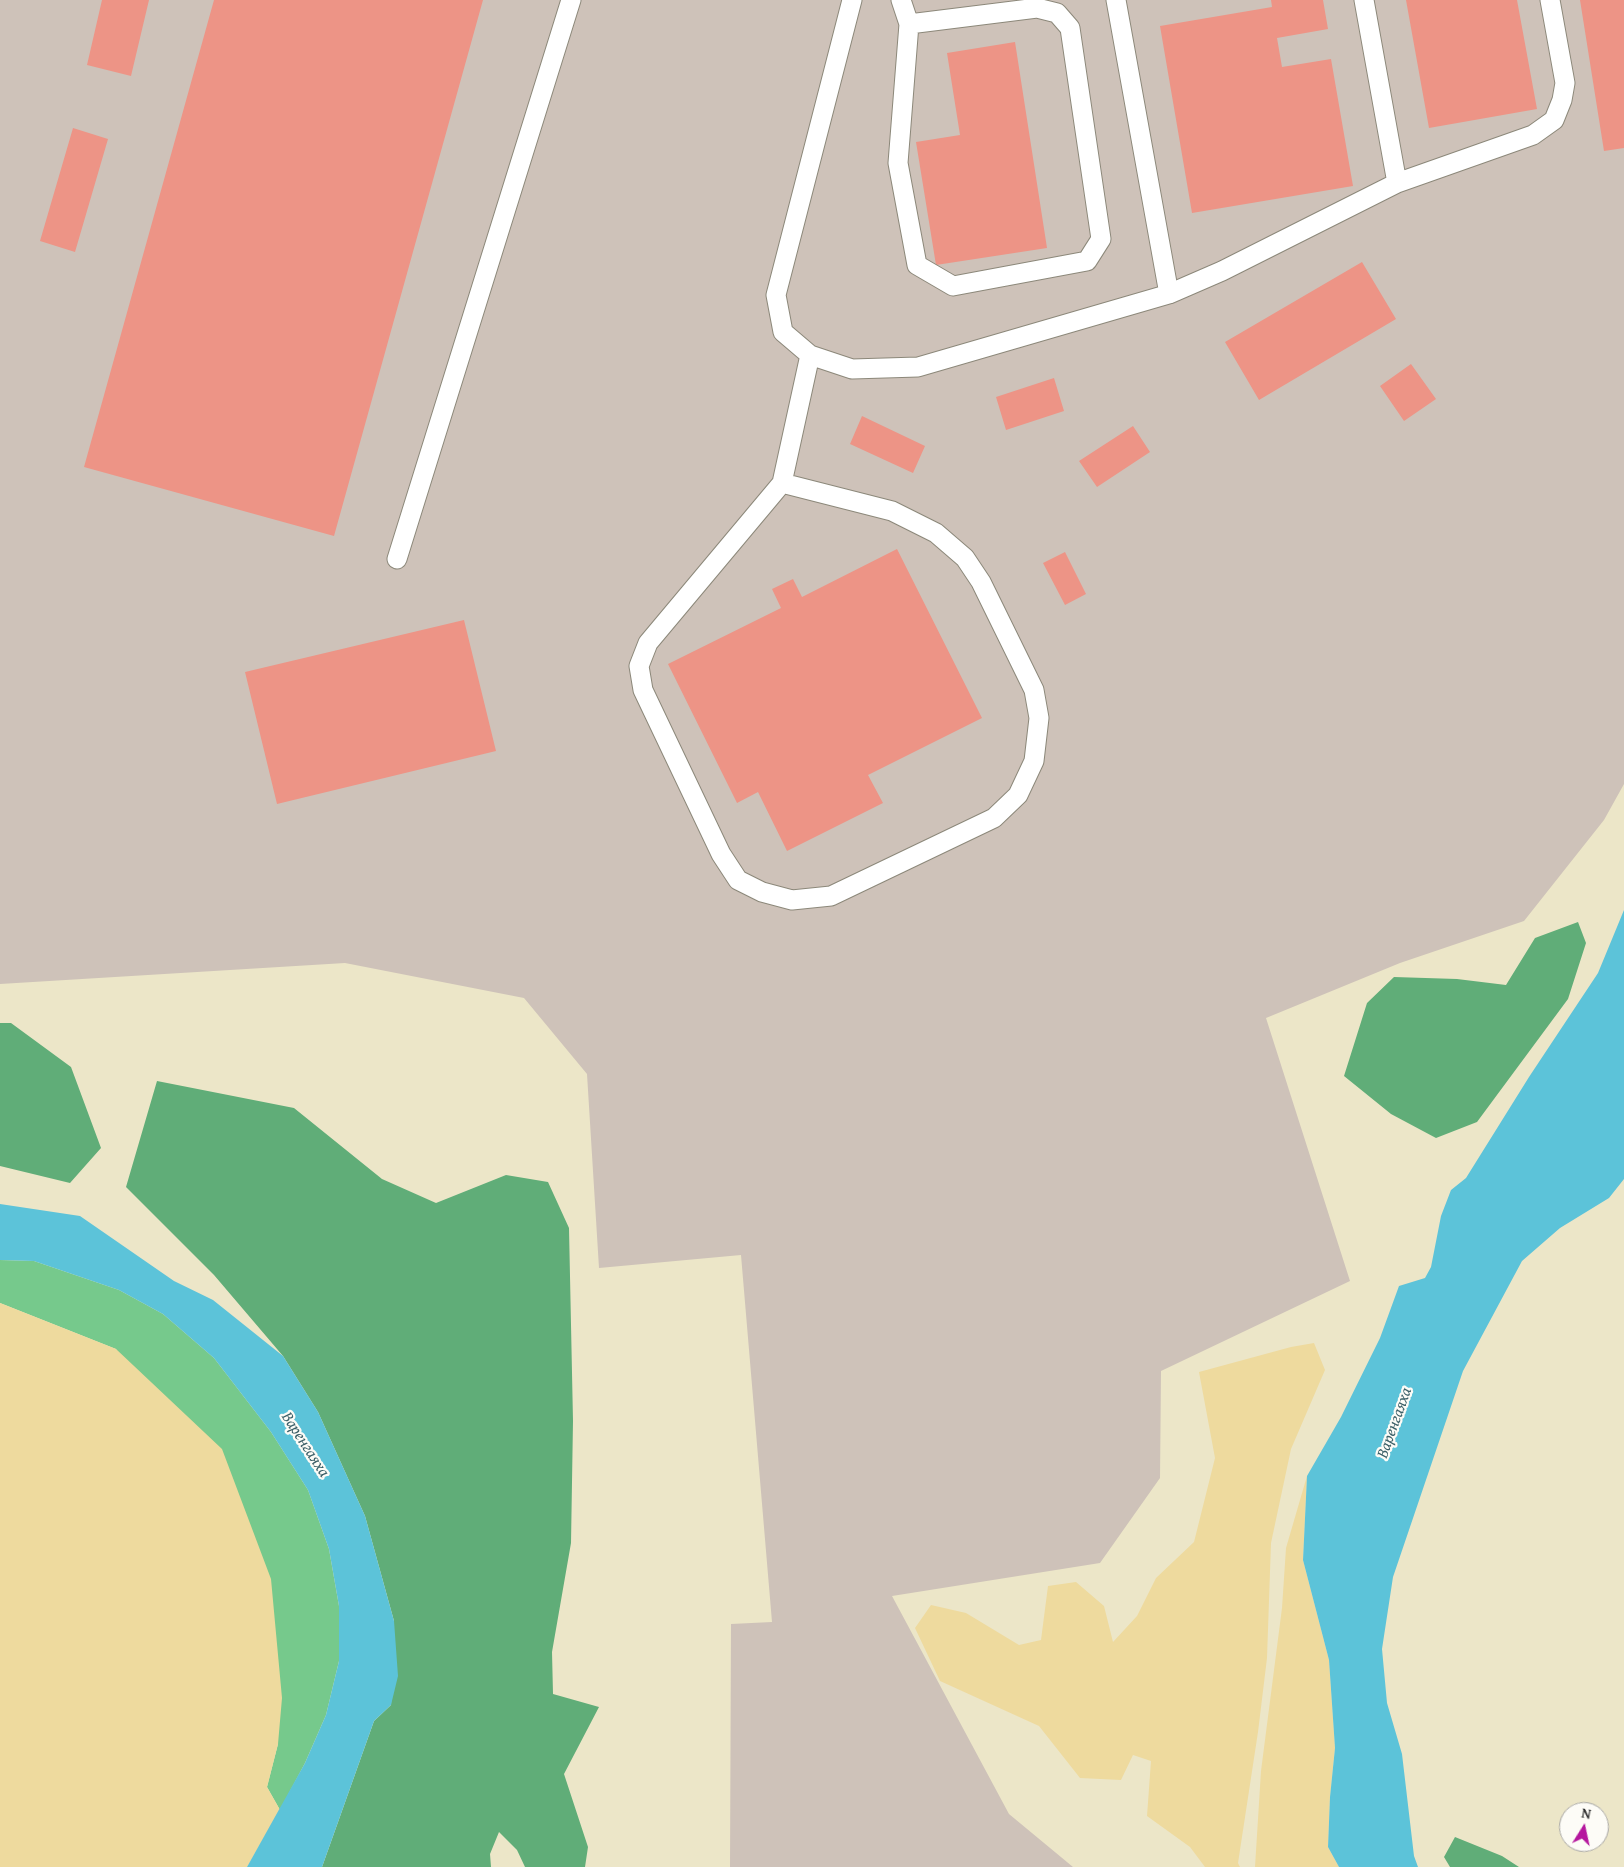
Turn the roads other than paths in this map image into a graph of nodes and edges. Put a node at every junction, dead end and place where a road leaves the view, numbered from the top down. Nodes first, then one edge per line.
1 (571, 0) edge
2 (852, 0) edge
3 (901, 0) edge
4 (1116, 0) edge
5 (1364, 0) edge
6 (1550, 0) edge
7 (909, 24) junction
8 (1398, 183) junction
9 (1169, 294) junction
10 (810, 355) junction
11 (782, 484) junction
12 (397, 559) dead end

1 - 12 lane
2 - 10 lane
3 - 7 lane
4 - 9 lane
5 - 8 lane
6 - 8 lane
7 - 7 lane
8 - 9 lane
9 - 10 lane
10 - 11 lane
11 - 11 lane

